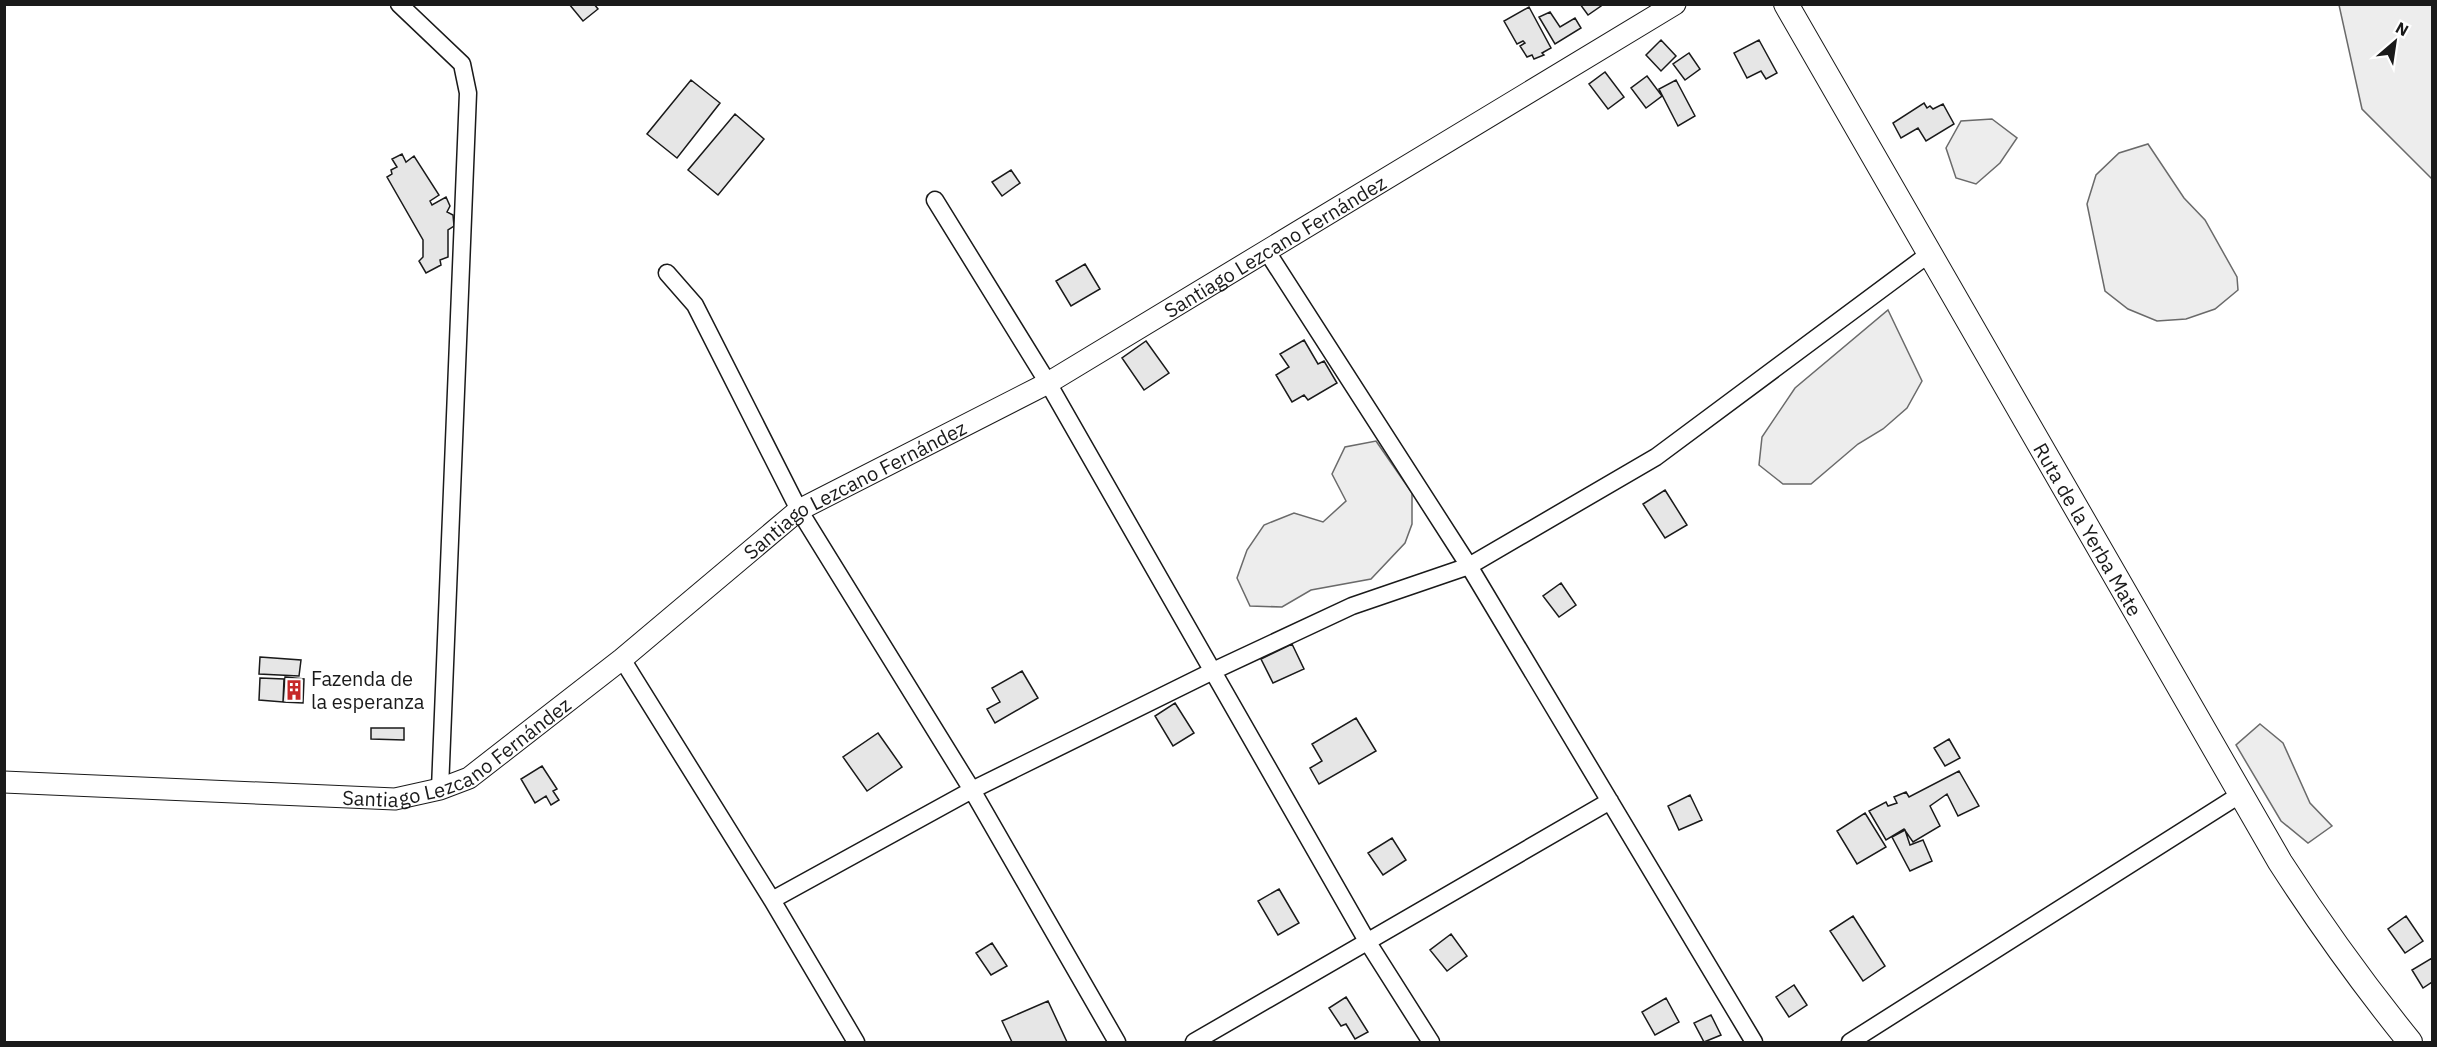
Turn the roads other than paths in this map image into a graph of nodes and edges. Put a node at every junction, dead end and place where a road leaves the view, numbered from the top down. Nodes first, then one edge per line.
1 (399, 4) edge
2 (1675, 4) edge
3 (1786, 4) edge
4 (935, 200) dead end
5 (1266, 250) junction
6 (1929, 254) junction
7 (668, 273) dead end
8 (1048, 383) junction
9 (799, 510) junction
10 (1469, 567) junction
11 (622, 659) junction
12 (1213, 671) junction
13 (4, 782) edge
14 (440, 789) junction
15 (972, 790) junction
16 (2241, 794) junction
17 (1610, 801) junction
18 (772, 900) junction
19 (1367, 941) junction
20 (856, 1042) edge
21 (1117, 1042) edge
22 (1194, 1042) edge
23 (1431, 1042) edge
24 (1754, 1042) edge
25 (1850, 1042) edge
26 (2410, 1042) edge

1 - 14 street
2 - 5 street, Santiago Lezcano Fernández
3 - 6 main road, Ruta de la Yerba Mate
4 - 8 street
5 - 8 street, Santiago Lezcano Fernández
5 - 10 street
6 - 10 street
6 - 16 main road, Ruta de la Yerba Mate
7 - 9 street
8 - 9 street, Santiago Lezcano Fernández
8 - 12 street
9 - 11 street, Santiago Lezcano Fernández
9 - 15 street
10 - 12 street
10 - 17 street
11 - 14 street, Santiago Lezcano Fernández
11 - 18 street
12 - 15 street
12 - 19 street
13 - 14 street, Santiago Lezcano Fernández
15 - 18 street
15 - 21 street
16 - 25 street
16 - 26 main road, Ruta de la Yerba Mate
17 - 19 street
17 - 24 street
18 - 20 street
19 - 22 street
19 - 23 street

